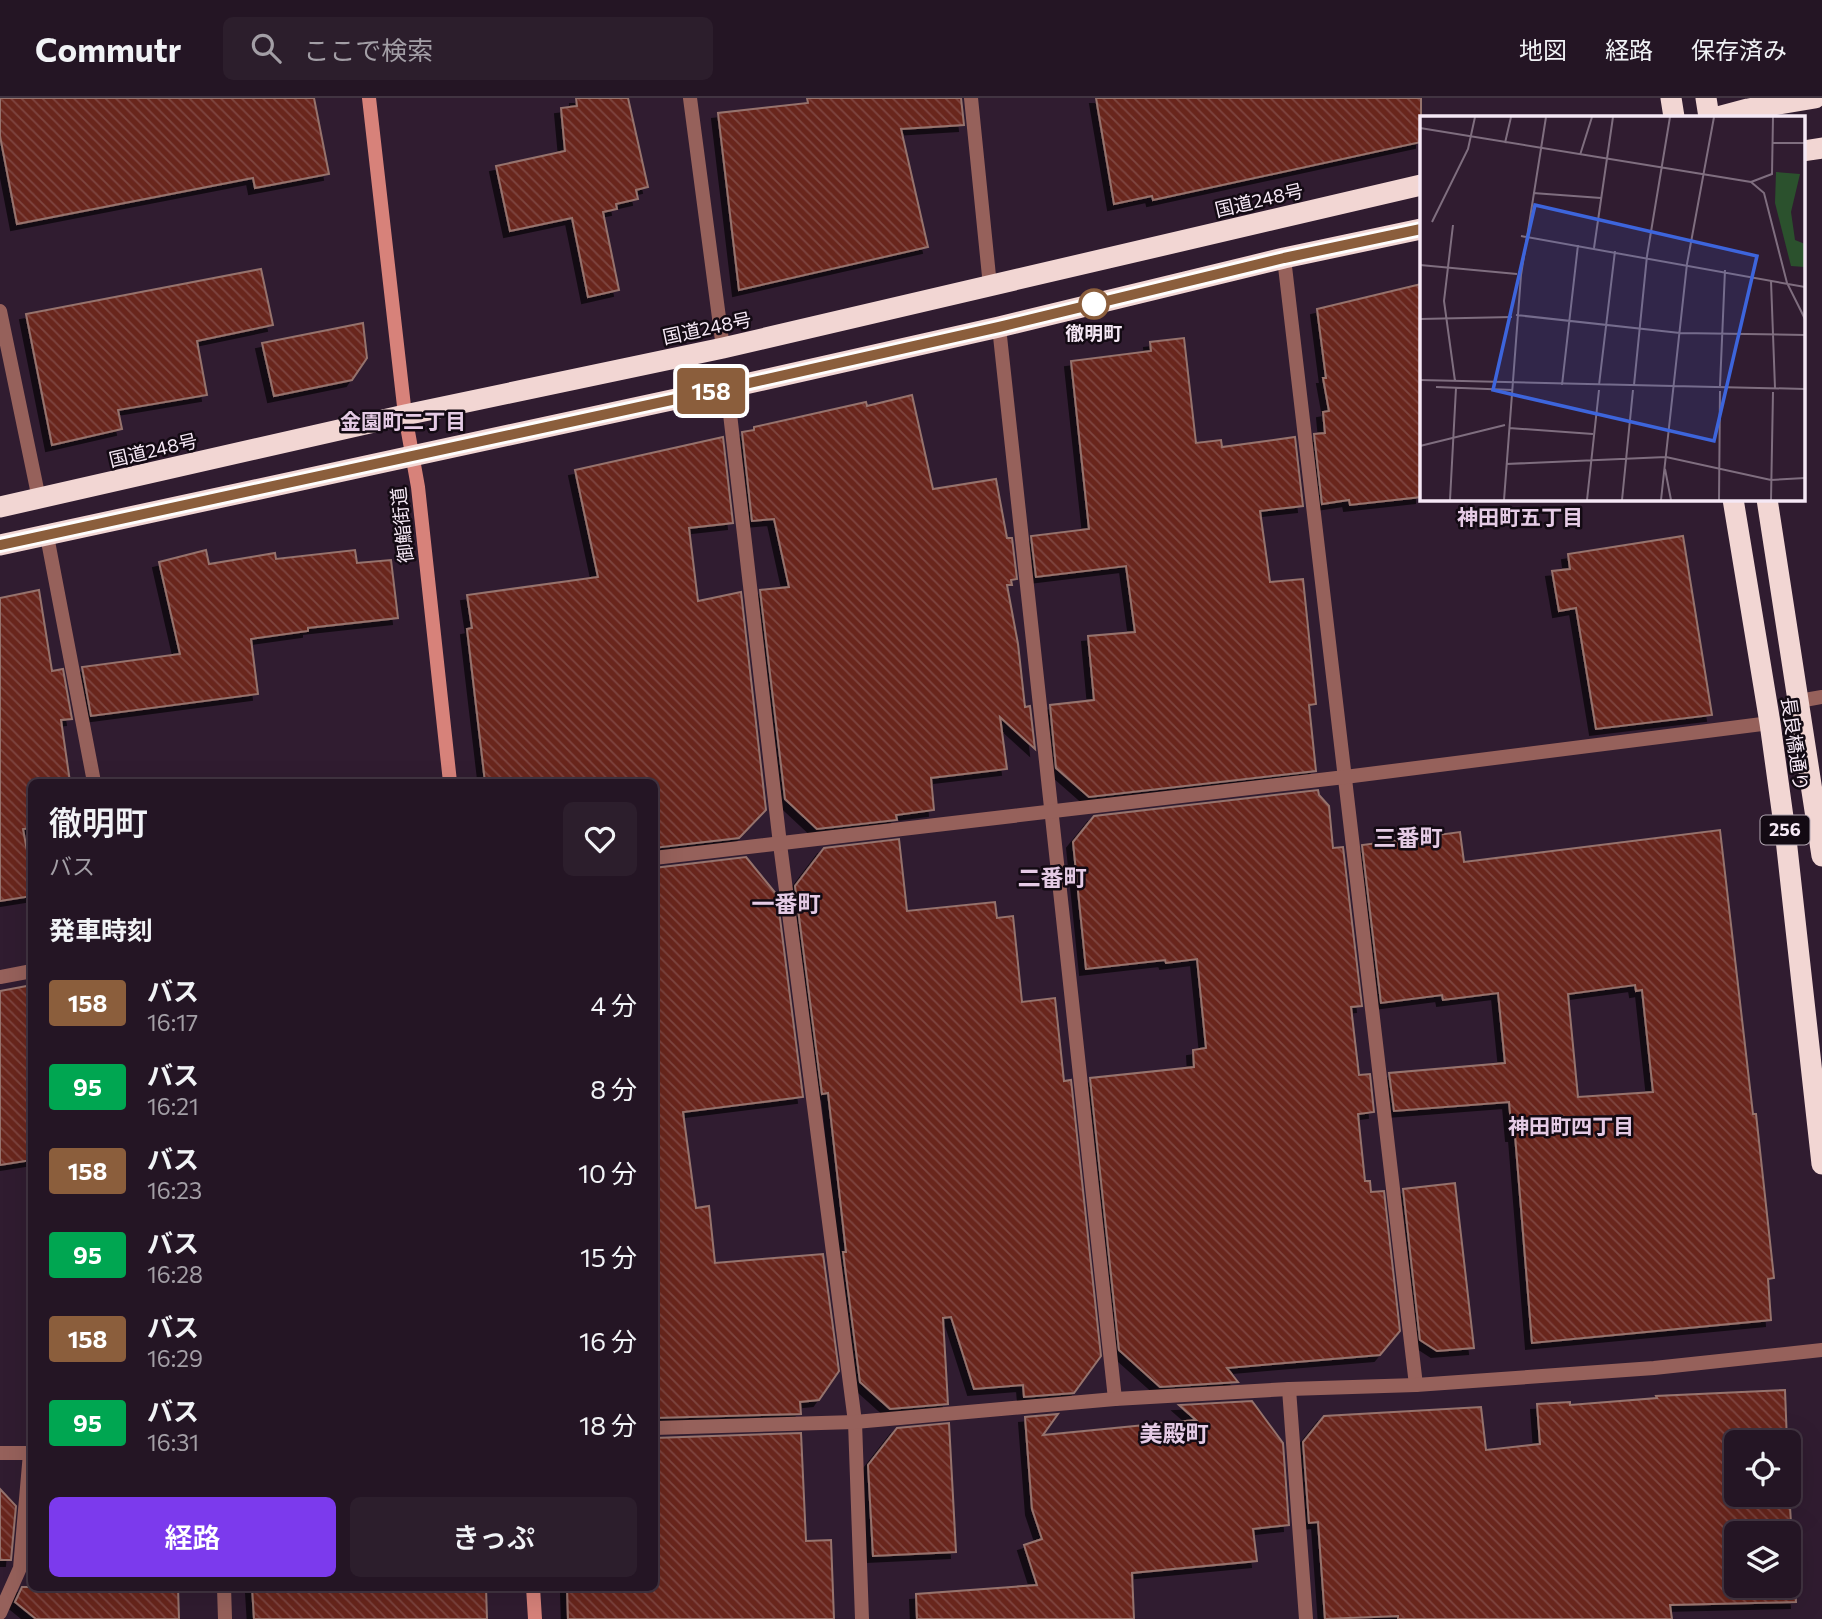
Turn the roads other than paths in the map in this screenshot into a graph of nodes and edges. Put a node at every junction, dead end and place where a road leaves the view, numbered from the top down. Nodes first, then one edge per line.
1 (369, 98) edge
2 (690, 98) edge
3 (971, 98) edge
4 (1671, 98) edge
5 (1706, 98) edge
6 (1815, 98) edge
7 (1674, 116) edge
8 (1709, 116) edge
9 (1722, 116) edge
10 (1822, 148) edge
11 (1804, 151) edge
12 (1420, 185) edge
13 (1420, 229) edge
14 (1284, 258) junction
15 (990, 286) junction
16 (0, 311) edge
17 (999, 327) junction
18 (723, 348) junction
19 (727, 388) junction
20 (405, 415) junction
21 (414, 455) junction
22 (39, 499) junction
23 (1733, 500) edge
24 (1767, 500) edge
25 (0, 507) edge
26 (47, 536) junction
27 (0, 545) edge
28 (1822, 697) edge
29 (1799, 701) junction
30 (1770, 723) junction
31 (1345, 777) junction
32 (93, 779) edge
33 (450, 779) edge
34 (1053, 812) junction
35 (780, 844) junction
36 (1822, 856) edge
37 (658, 858) edge
38 (28, 972) edge
39 (0, 977) edge
40 (1822, 1164) edge
41 (1822, 1350) edge
42 (1416, 1385) junction
43 (1289, 1389) junction
44 (1115, 1399) junction
45 (855, 1422) junction
46 (658, 1428) edge
47 (0, 1453) edge
48 (28, 1453) edge
49 (28, 1484) edge
50 (224, 1591) edge
51 (533, 1591) edge
52 (0, 1614) edge
53 (225, 1619) edge
54 (535, 1619) edge
55 (862, 1619) edge
56 (1306, 1619) edge

1 - 20 street, 御鮨街道
2 - 18 street
3 - 15 street
4 - 7 highway
5 - 8 highway
6 - 9 highway
10 - 11 highway
12 - 15 highway, 国道248号
13 - 14 highway
14 - 17 highway
14 - 31 street
15 - 18 highway, 国道248号
16 - 22 street
17 - 19 highway
17 - 34 street
18 - 20 highway, 国道248号
19 - 21 highway
19 - 35 street
20 - 21 street, 御鮨街道
20 - 22 highway, 国道248号
21 - 26 highway
21 - 33 street, 御鮨街道
22 - 25 highway, 国道248号
23 - 30 highway, 長良橋通り / 256
24 - 29 highway, 長良橋通り / 256
26 - 27 highway
26 - 32 street
28 - 29 street
29 - 36 highway, 長良橋通り / 256
30 - 31 street
30 - 40 highway, 長良橋通り / 256
31 - 34 street
31 - 42 street
34 - 35 street
34 - 44 street
35 - 37 street
35 - 45 street
38 - 39 street
41 - 42 street
42 - 43 street
43 - 44 street
43 - 56 street
44 - 45 street
45 - 46 street
45 - 55 street
47 - 48 street
49 - 52 street
50 - 53 street
51 - 54 street

